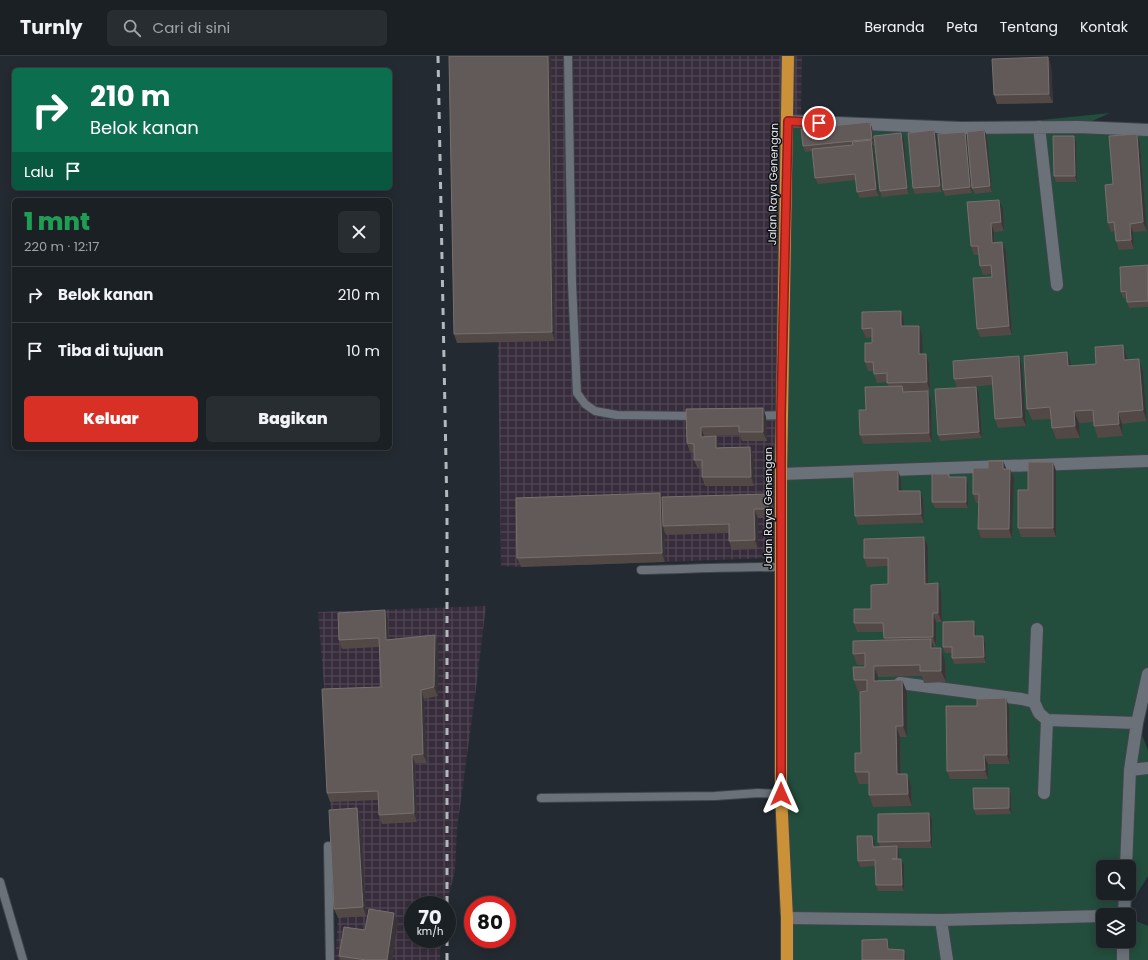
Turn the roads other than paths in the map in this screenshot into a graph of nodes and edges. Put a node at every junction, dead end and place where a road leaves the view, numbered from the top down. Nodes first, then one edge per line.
1 (568, 56) edge
2 (788, 56) edge
3 (788, 121) junction
4 (1039, 127) junction
5 (1148, 130) edge
6 (1057, 285) dead end
7 (781, 415) junction
8 (705, 416) edge
9 (744, 417) edge
10 (1148, 461) edge
11 (780, 474) junction
12 (781, 567) junction
13 (641, 570) edge
14 (1037, 629) dead end
15 (1148, 674) edge
16 (900, 683) edge
17 (1034, 702) junction
18 (1047, 720) junction
19 (1137, 722) junction
20 (1148, 768) edge
21 (1130, 770) junction
22 (1044, 793) dead end
23 (781, 794) junction
24 (541, 798) dead end
25 (328, 846) dead end
26 (1126, 860) edge
27 (0, 882) edge
28 (1096, 916) edge
29 (787, 918) junction
30 (941, 920) junction
31 (1123, 948) edge
32 (23, 960) edge
33 (330, 960) edge
34 (787, 960) edge
35 (947, 960) edge
36 (1122, 960) edge

1 - 8 lane
2 - 3 highway, Jalan Raya Genengan
3 - 4 street
3 - 7 highway, Jalan Raya Genengan
4 - 5 street
4 - 6 street
7 - 9 lane
7 - 11 highway, Jalan Raya Genengan
10 - 11 street
11 - 12 highway, Jalan Raya Genengan
12 - 13 lane
12 - 23 highway, Jalan Raya Genengan
14 - 17 street
15 - 19 street
16 - 17 street
17 - 18 street
18 - 19 street
18 - 22 street
19 - 21 street
20 - 21 street
21 - 26 street
23 - 24 lane
23 - 29 highway, Jalan Raya Genengan
25 - 33 lane
27 - 32 lane
28 - 30 street
29 - 30 street
29 - 34 highway, Jalan Raya Genengan
30 - 35 street
31 - 36 street

